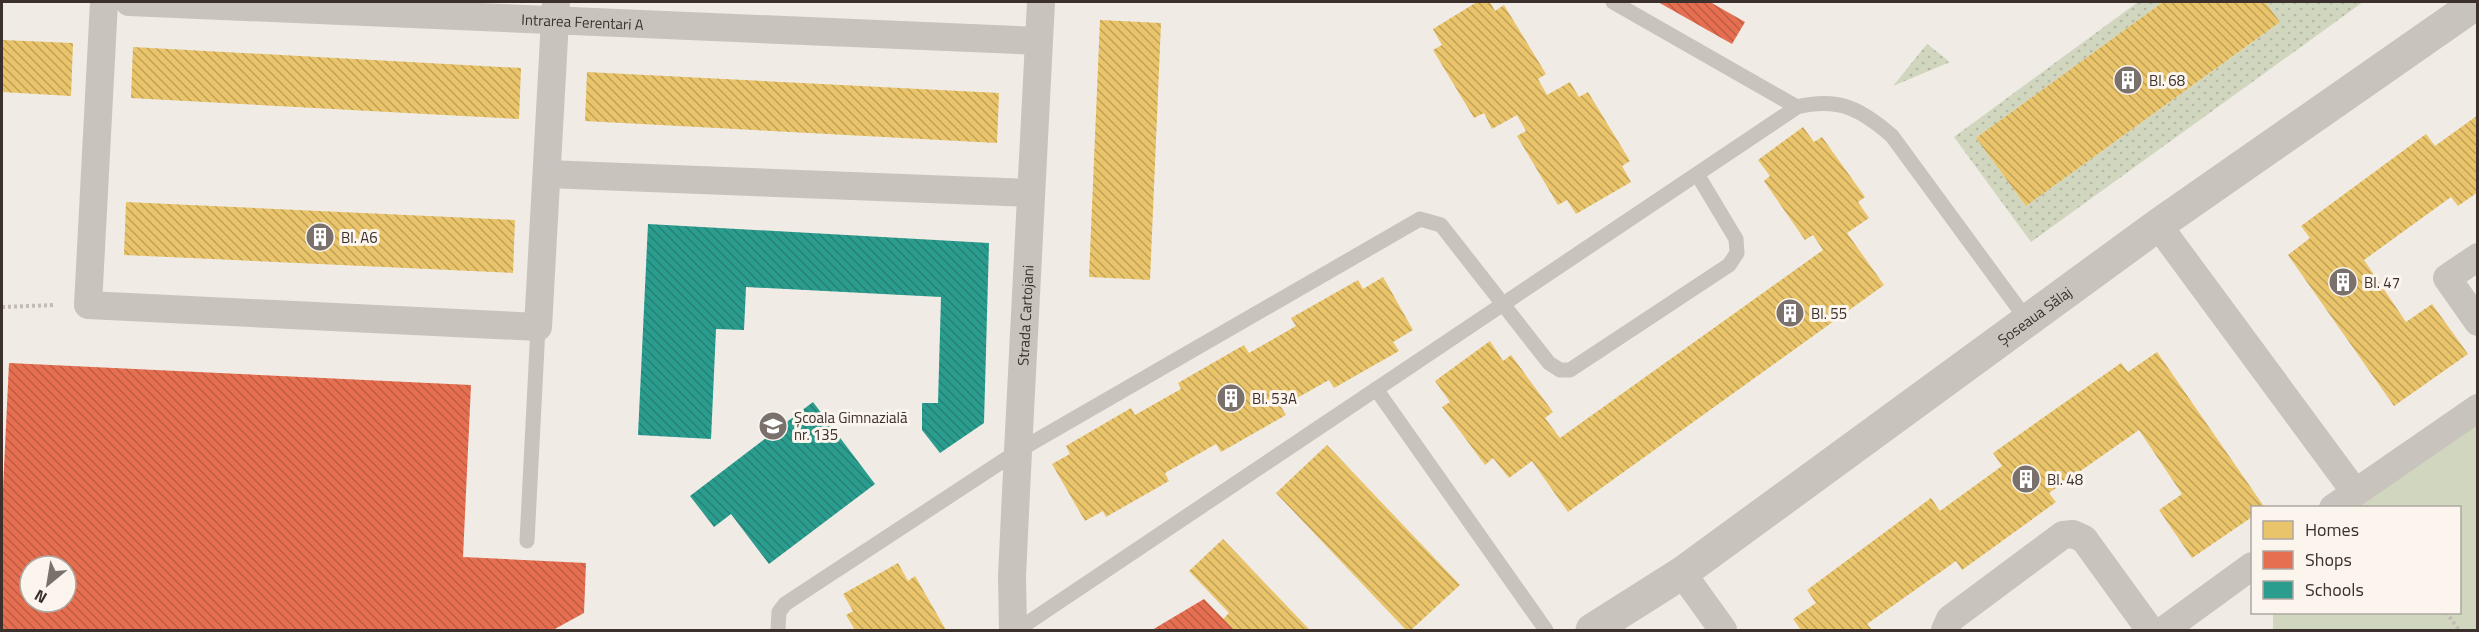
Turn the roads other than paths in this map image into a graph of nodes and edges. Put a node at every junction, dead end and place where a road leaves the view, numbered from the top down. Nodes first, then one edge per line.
1 (104, 2) edge
2 (129, 2) edge
3 (1041, 2) edge
4 (1613, 2) edge
5 (2478, 2) edge
6 (556, 11) edge
7 (1039, 41) junction
8 (1797, 107) junction
9 (547, 174) junction
10 (1697, 174) junction
11 (1030, 193) junction
12 (2158, 225) junction
13 (2478, 257) edge
14 (1504, 303) junction
15 (2027, 320) junction
16 (2478, 322) edge
17 (538, 327) junction
18 (1376, 389) junction
19 (2478, 408) edge
20 (1018, 451) junction
21 (2344, 500) edge
22 (527, 541) dead end
23 (2251, 567) edge
24 (1682, 573) junction
25 (778, 630) edge
26 (1013, 630) edge
27 (1017, 630) edge
28 (1546, 630) edge
29 (1592, 630) edge
30 (1722, 630) edge
31 (1945, 630) edge
32 (2150, 630) edge
33 (2164, 630) edge

1 - 17 street
2 - 6 street, Intrarea Ferentari A
3 - 7 street, Strada Cartojani
4 - 8 lane
5 - 12 street, Șoseaua Sălaj
6 - 7 street, Intrarea Ferentari A
6 - 9 street
7 - 11 street, Strada Cartojani
8 - 10 lane
8 - 15 lane
9 - 11 street
9 - 17 street
10 - 14 lane
10 - 14 lane
11 - 20 street, Strada Cartojani
12 - 15 street, Șoseaua Sălaj
12 - 21 street
13 - 16 street
14 - 18 lane
14 - 20 lane
15 - 24 street, Șoseaua Sălaj
17 - 22 lane
18 - 27 lane
18 - 28 lane
19 - 21 street
20 - 25 lane
20 - 26 street, Strada Cartojani
23 - 33 street
24 - 29 street, Șoseaua Sălaj
24 - 30 street
31 - 32 street

